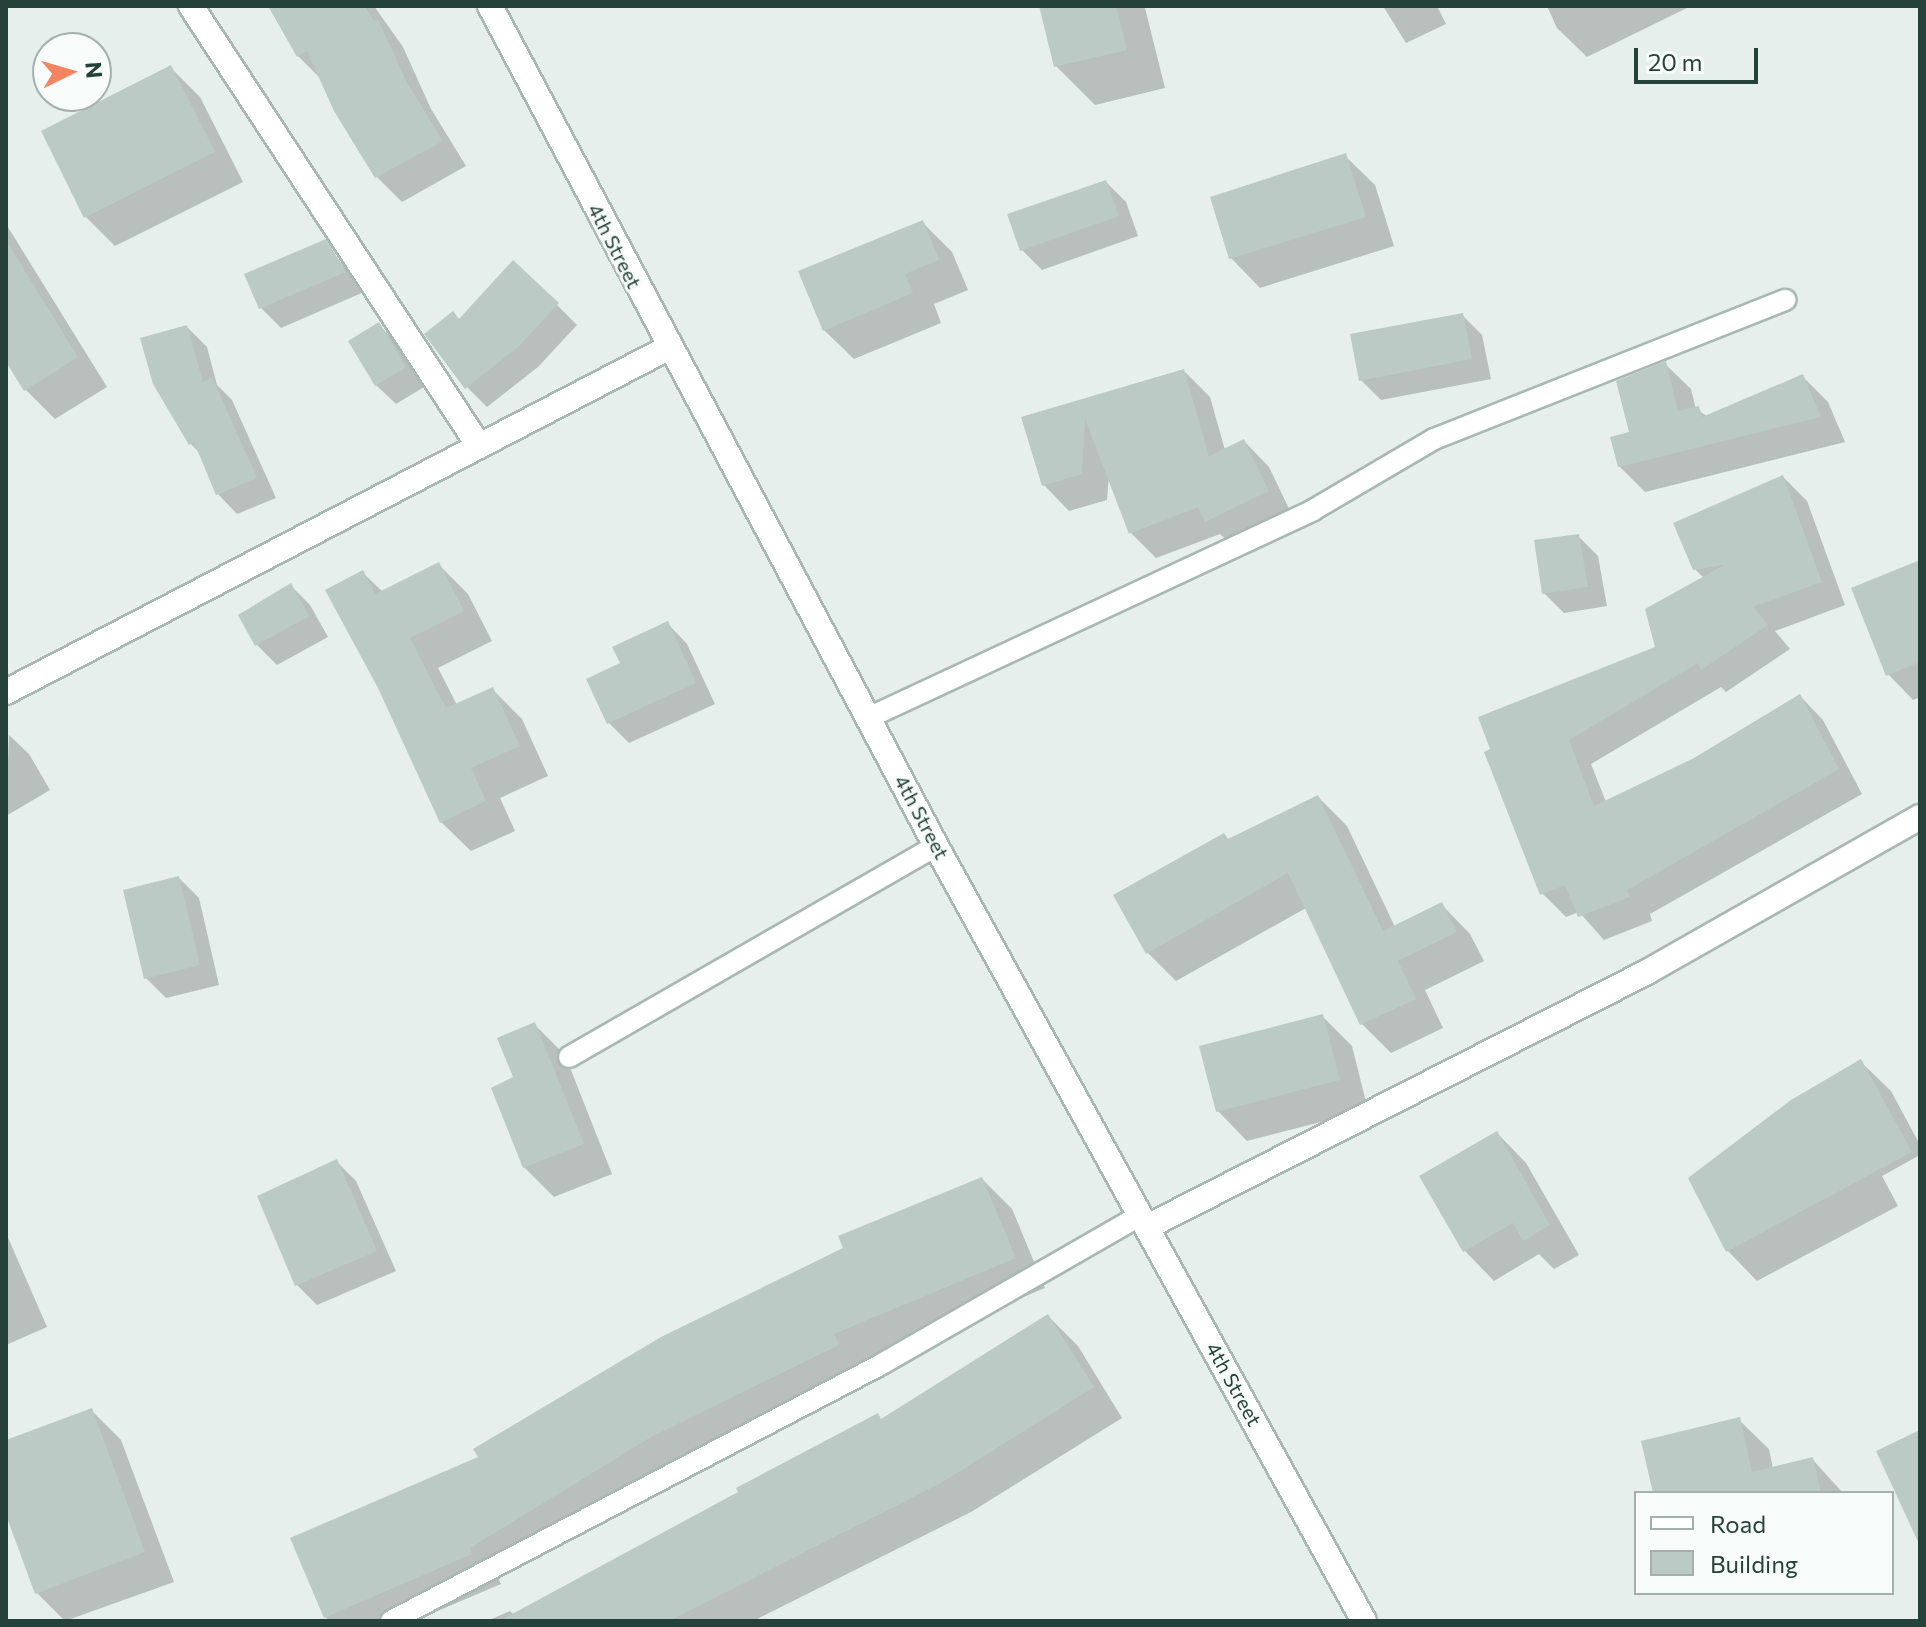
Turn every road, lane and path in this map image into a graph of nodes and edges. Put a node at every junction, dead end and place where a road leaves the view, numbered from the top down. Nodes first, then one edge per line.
1 (191, 6) edge
2 (490, 6) edge
3 (1785, 300) dead end
4 (668, 348) junction
5 (479, 446) junction
6 (6, 692) edge
7 (870, 717) junction
8 (1920, 817) edge
9 (936, 846) junction
10 (569, 1057) dead end
11 (1144, 1221) junction
12 (391, 1621) edge
13 (1364, 1621) edge

1 - 5 street
2 - 4 street, 4th Street
3 - 7 lane
4 - 5 street
4 - 7 street, 4th Street
5 - 6 street
7 - 9 street, 4th Street
8 - 11 street
9 - 10 lane
9 - 11 street, 4th Street
11 - 12 lane
11 - 13 street, 4th Street

